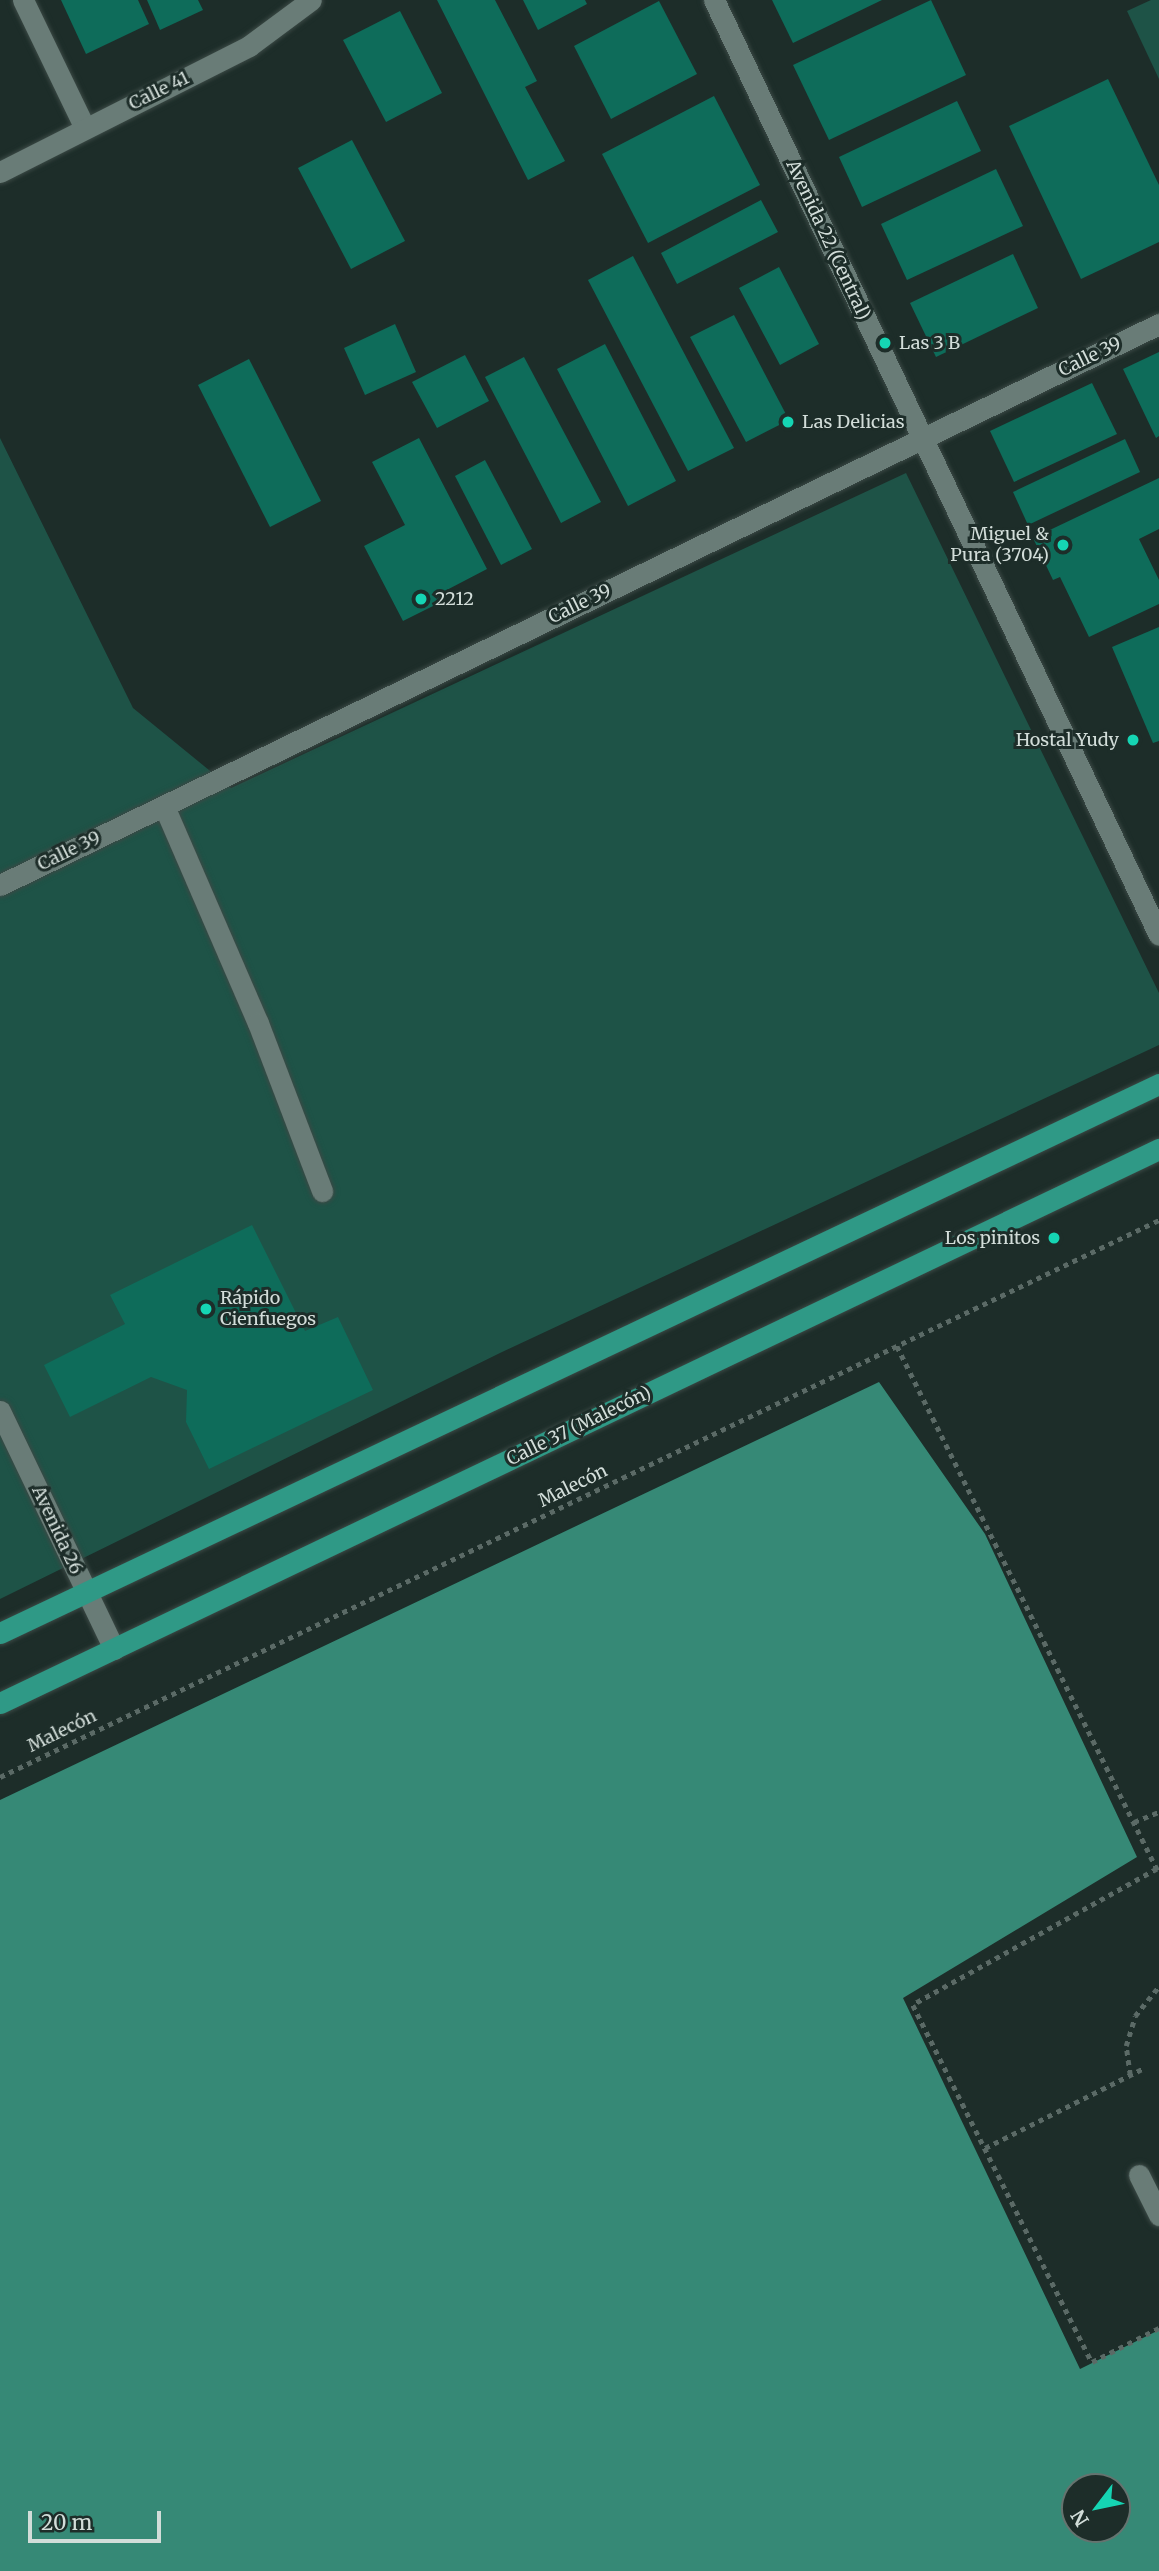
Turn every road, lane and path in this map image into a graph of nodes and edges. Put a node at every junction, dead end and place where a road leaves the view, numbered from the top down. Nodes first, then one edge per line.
1 (23, 0) edge
2 (311, 0) edge
3 (714, 0) edge
4 (85, 128) junction
5 (0, 172) edge
6 (1159, 324) edge
7 (922, 438) junction
8 (164, 806) junction
9 (0, 885) edge
10 (1159, 935) edge
11 (1159, 1084) edge
12 (1159, 1149) edge
13 (322, 1191) dead end
14 (1159, 1220) edge
15 (897, 1346) junction
16 (0, 1411) edge
17 (87, 1592) junction
18 (0, 1633) edge
19 (114, 1649) junction
20 (0, 1703) edge
21 (0, 1777) edge
22 (1159, 1812) edge
23 (1134, 1822) junction
24 (1158, 1871) edge
25 (1159, 1986) edge
26 (1144, 2068) dead end
27 (1130, 2075) junction
28 (985, 2148) junction
29 (1139, 2175) dead end
30 (1159, 2215) edge
31 (1159, 2328) edge

1 - 4 street
2 - 4 street, Calle 41
3 - 7 street, Avenida 22 (Central)
4 - 5 street, Calle 41
6 - 7 street, Calle 39
7 - 8 street, Calle 39
7 - 10 street, Avenida 22 (Central)
8 - 9 street, Calle 39
8 - 13 street
11 - 17 main road
12 - 19 main road, Calle 37 (Malecón)
14 - 15 path, Malecón
15 - 21 path, Malecón
15 - 23 path
16 - 17 street, Avenida 26
17 - 18 main road
17 - 19 street, Avenida 26
19 - 20 main road, Calle 37 (Malecón)
22 - 23 path
23 - 24 path
24 - 28 path
25 - 27 path
26 - 27 path
27 - 28 path
28 - 31 path
29 - 30 street

